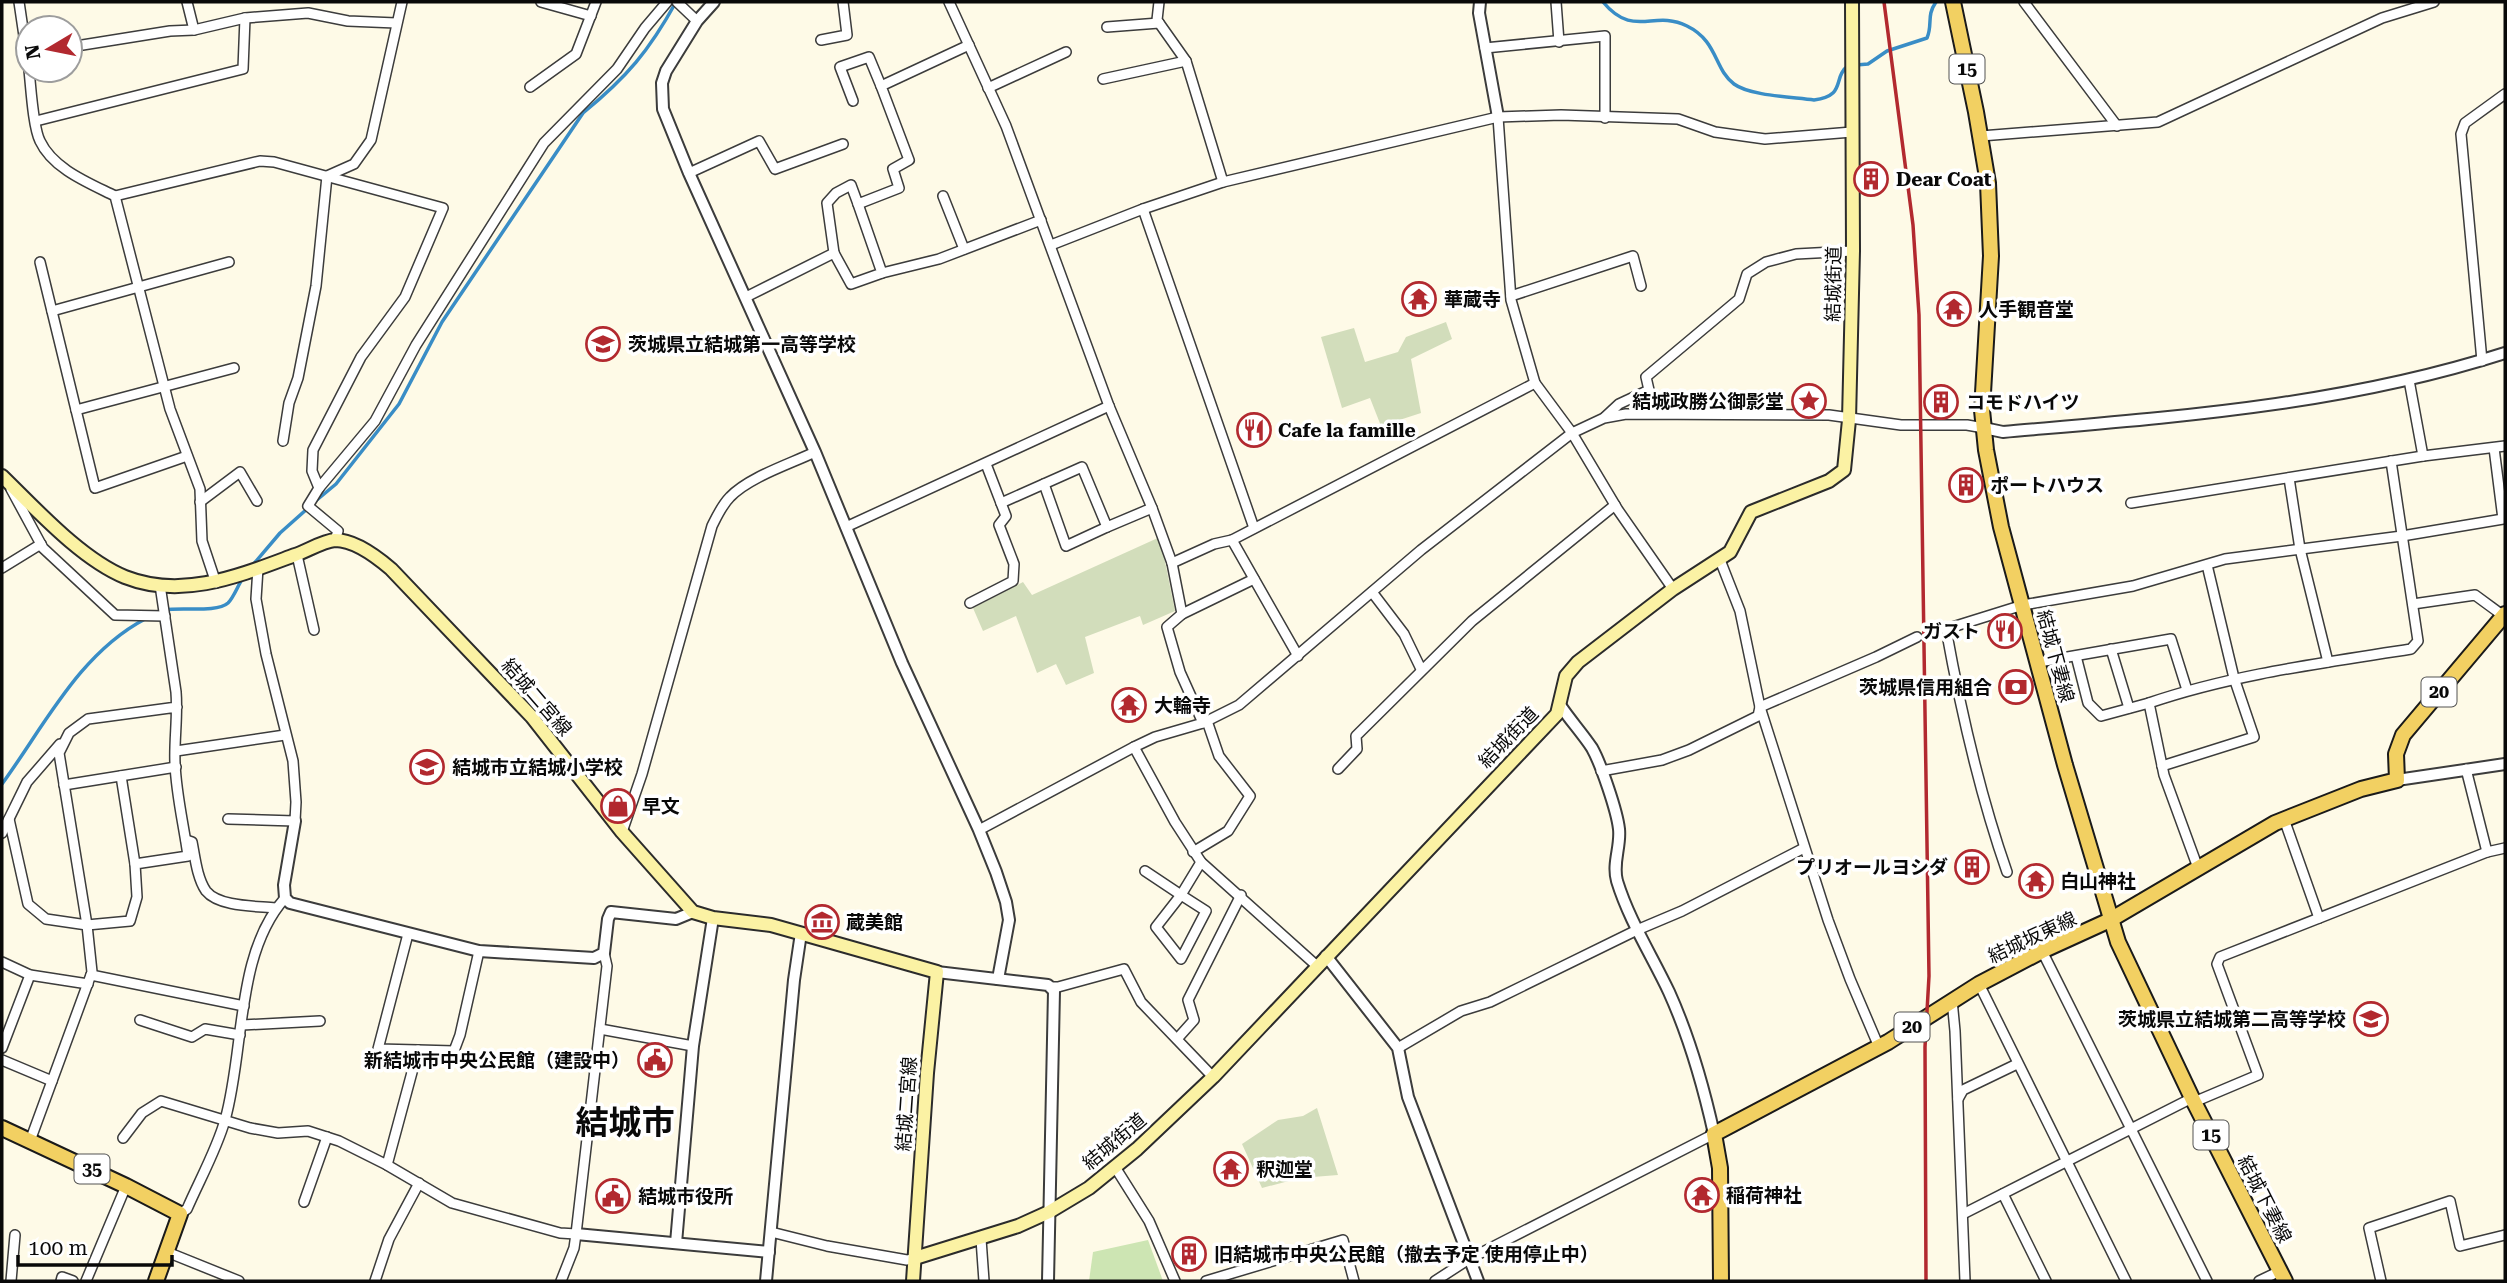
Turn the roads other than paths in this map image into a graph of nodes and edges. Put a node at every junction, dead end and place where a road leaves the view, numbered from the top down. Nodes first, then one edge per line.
1 (187, 2) edge
2 (402, 2) edge
3 (541, 2) edge
4 (596, 2) edge
5 (667, 2) edge
6 (677, 2) edge
7 (714, 2) edge
8 (843, 2) edge
9 (949, 2) edge
10 (1160, 2) edge
11 (1480, 2) edge
12 (1556, 2) edge
13 (1852, 2) edge
14 (1952, 2) edge
15 (2024, 2) edge
16 (2428, 3) edge
17 (591, 16) junction
18 (245, 18) junction
19 (696, 21) junction
20 (396, 23) junction
21 (1159, 23) junction
22 (1107, 27) dead end
23 (194, 30) junction
24 (821, 40) dead end
25 (1559, 42) junction
26 (84, 45) edge
27 (969, 45) junction
28 (1485, 48) junction
29 (1066, 52) dead end
30 (1186, 61) junction
31 (1102, 79) dead end
32 (31, 84) edge
33 (881, 86) junction
34 (530, 87) dead end
35 (988, 88) junction
36 (2505, 94) edge
37 (853, 101) dead end
38 (1498, 117) junction
39 (1605, 118) junction
40 (36, 121) junction
41 (2117, 126) junction
42 (1853, 132) junction
43 (1981, 136) junction
44 (843, 144) dead end
45 (689, 173) junction
46 (327, 176) junction
47 (1223, 182) junction
48 (115, 196) junction
49 (943, 196) dead end
50 (858, 204) junction
51 (1143, 209) junction
52 (1041, 220) junction
53 (1051, 245) junction
54 (964, 249) junction
55 (1853, 251) junction
56 (834, 253) junction
57 (40, 262) dead end
58 (229, 262) dead end
59 (883, 273) junction
60 (1641, 286) dead end
61 (139, 287) junction
62 (1511, 296) junction
63 (746, 297) junction
64 (52, 312) junction
65 (2505, 353) edge
66 (2482, 360) junction
67 (234, 368) dead end
68 (2409, 380) junction
69 (1535, 383) junction
70 (164, 387) junction
71 (1109, 406) junction
72 (76, 410) junction
73 (1604, 418) junction
74 (1849, 420) junction
75 (1984, 428) junction
76 (1572, 433) junction
77 (283, 441) dead end
78 (2505, 446) edge
79 (2494, 448) junction
80 (815, 452) junction
81 (187, 456) junction
82 (2423, 456) junction
83 (2391, 461) junction
84 (986, 464) junction
85 (4, 478) edge
86 (2289, 478) junction
87 (1044, 484) junction
88 (319, 488) junction
89 (257, 501) dead end
90 (201, 502) junction
91 (1001, 503) junction
92 (2131, 503) dead end
93 (1615, 505) junction
94 (1152, 508) junction
95 (846, 527) junction
96 (1107, 527) junction
97 (1254, 528) junction
98 (2402, 536) junction
99 (335, 540) junction
100 (1232, 540) junction
101 (41, 544) junction
102 (2300, 549) junction
103 (297, 555) junction
104 (1720, 560) junction
105 (1172, 562) junction
106 (2207, 565) junction
107 (2, 568) edge
108 (258, 568) junction
109 (1254, 579) junction
110 (216, 583) junction
111 (160, 585) junction
112 (1672, 589) junction
113 (1371, 592) junction
114 (970, 603) dead end
115 (2413, 604) junction
116 (2023, 605) junction
117 (1182, 614) junction
118 (2505, 615) edge
119 (165, 617) junction
120 (314, 631) dead end
121 (1917, 636) dead end
122 (2111, 649) junction
123 (1298, 656) junction
124 (2076, 656) junction
125 (2039, 662) junction
126 (2328, 662) junction
127 (1421, 669) junction
128 (2234, 678) junction
129 (2187, 690) junction
130 (2150, 704) junction
131 (1560, 705) junction
132 (177, 707) junction
133 (1760, 707) junction
134 (2129, 708) junction
135 (1205, 722) junction
136 (69, 733) junction
137 (285, 735) junction
138 (1134, 747) junction
139 (176, 751) junction
140 (2505, 764) edge
141 (2162, 766) junction
142 (176, 767) junction
143 (1338, 769) dead end
144 (2466, 769) junction
145 (1601, 771) junction
146 (121, 776) junction
147 (2397, 780) junction
148 (64, 785) junction
149 (9, 818) junction
150 (2284, 819) junction
151 (228, 820) dead end
152 (295, 821) junction
153 (979, 830) junction
154 (622, 832) junction
155 (2, 833) edge
156 (186, 840) junction
157 (1804, 848) junction
158 (2505, 848) edge
159 (1193, 852) junction
160 (2487, 852) junction
161 (1201, 862) junction
162 (135, 864) junction
163 (2198, 868) junction
164 (1145, 871) dead end
165 (2007, 872) dead end
166 (1181, 895) junction
167 (1241, 895) junction
168 (285, 898) junction
169 (275, 908) junction
170 (693, 912) junction
171 (713, 918) junction
172 (2319, 918) junction
173 (2110, 920) junction
174 (87, 925) junction
175 (1637, 930) junction
176 (801, 933) junction
177 (408, 934) junction
178 (479, 951) junction
179 (2042, 951) junction
180 (604, 953) junction
181 (1322, 961) junction
182 (2, 962) edge
183 (937, 972) junction
184 (30, 975) junction
185 (89, 979) junction
186 (998, 979) junction
187 (1979, 984) junction
188 (1051, 987) junction
189 (1952, 1000) junction
190 (244, 1006) junction
191 (141, 1020) dead end
192 (320, 1021) dead end
193 (242, 1025) junction
194 (600, 1029) junction
195 (240, 1035) junction
196 (1177, 1040) junction
197 (693, 1046) junction
198 (1879, 1047) junction
199 (2, 1048) edge
200 (1398, 1048) junction
201 (418, 1051) junction
202 (2, 1060) edge
203 (2017, 1064) junction
204 (1213, 1077) junction
205 (52, 1081) junction
206 (1958, 1099) junction
207 (2193, 1100) junction
208 (225, 1121) junction
209 (2, 1128) edge
210 (2130, 1129) junction
211 (1714, 1134) junction
212 (327, 1137) junction
213 (122, 1138) dead end
214 (30, 1141) junction
215 (2067, 1161) junction
216 (387, 1165) junction
217 (1115, 1167) junction
218 (419, 1183) junction
219 (126, 1186) junction
220 (2003, 1194) junction
221 (304, 1202) dead end
222 (1049, 1212) junction
223 (180, 1214) junction
224 (1963, 1214) junction
225 (771, 1231) junction
226 (576, 1234) junction
227 (15, 1235) dead end
228 (2505, 1235) edge
229 (981, 1239) junction
230 (676, 1243) junction
231 (167, 1252) junction
232 (769, 1252) junction
233 (915, 1258) junction
234 (1469, 1259) junction
235 (2283, 1276) edge
236 (10, 1281) edge
237 (61, 1281) edge
238 (73, 1281) edge
239 (86, 1281) edge
240 (156, 1281) edge
241 (239, 1281) edge
242 (375, 1281) edge
243 (561, 1281) edge
244 (766, 1281) edge
245 (913, 1281) edge
246 (984, 1281) edge
247 (1048, 1281) edge
248 (1175, 1281) edge
249 (1206, 1281) edge
250 (1354, 1281) edge
251 (1435, 1281) edge
252 (1478, 1281) edge
253 (1721, 1281) edge
254 (1965, 1281) edge
255 (2046, 1281) edge
256 (2126, 1281) edge
257 (2207, 1281) edge
258 (2259, 1281) edge
259 (2381, 1281) edge

1 - 23 street
2 - 20 street
3 - 17 street
4 - 17 street
5 - 88 street
6 - 19 street
7 - 19 street
8 - 24 street
9 - 27 street
10 - 21 street
11 - 28 street
12 - 25 street
13 - 42 main road, 結城街道
14 - 43 main road, 結城下妻線 / 15
15 - 41 street
16 - 41 street
17 - 34 street
18 - 20 street
18 - 23 street
18 - 40 street
19 - 45 street
20 - 46 street
21 - 22 street
21 - 30 street
23 - 26 street
25 - 28 street
25 - 39 street
27 - 33 street
27 - 35 street
28 - 38 street
29 - 35 street
30 - 31 street
30 - 47 street
32 - 40 street
33 - 37 street
33 - 50 street
35 - 52 street
36 - 66 street
38 - 39 street
38 - 47 street
38 - 62 street
39 - 42 street
40 - 48 street
41 - 43 street
42 - 55 main road, 結城街道
43 - 75 main road, 結城下妻線 / 15
44 - 45 street
45 - 63 street
46 - 48 street
46 - 77 street
46 - 88 street
47 - 51 street
48 - 61 street
49 - 54 street
50 - 56 street
50 - 59 street
51 - 53 street
51 - 97 street
52 - 53 street
52 - 54 street
53 - 71 street
54 - 59 street
55 - 73 street
55 - 74 main road, 結城街道
56 - 59 street
56 - 63 street
57 - 64 street
58 - 61 street
60 - 62 street
61 - 64 street
61 - 70 street
62 - 69 street
63 - 80 street
64 - 72 street
65 - 66 street
66 - 68 street
67 - 70 street
68 - 75 street
68 - 82 street
69 - 76 street
69 - 97 street
70 - 72 street
70 - 81 street
71 - 84 street
71 - 94 street
72 - 81 street
73 - 74 street
73 - 76 street
74 - 75 street
74 - 104 main road, 結城街道
75 - 116 main road, 結城下妻線 / 15
76 - 93 street
76 - 113 street
78 - 79 street
79 - 82 street
79 - 98 street
80 - 95 street
80 - 154 street
81 - 90 street
82 - 83 street
83 - 86 street
83 - 98 street
84 - 91 street
84 - 95 street
85 - 101 street
85 - 111 main road
86 - 92 street
86 - 102 street
87 - 91 street
87 - 96 street
87 - 96 street
88 - 99 street
89 - 90 street
90 - 110 street
91 - 114 street
93 - 112 street
93 - 127 street
94 - 96 street
94 - 105 street
95 - 153 street
97 - 100 street
98 - 102 street
98 - 115 street
99 - 103 main road
99 - 154 main road, 結城二宮線
100 - 105 street
100 - 109 street
101 - 107 street
101 - 119 street
102 - 106 street
102 - 126 street
103 - 108 main road
103 - 120 street
104 - 112 main road, 結城街道
104 - 133 street
105 - 117 street
106 - 116 street
106 - 128 street
108 - 110 main road
108 - 137 street
109 - 117 street
109 - 123 street
110 - 111 main road
111 - 119 street
112 - 131 main road, 結城街道
113 - 123 street
113 - 127 street
115 - 118 street
115 - 126 street
116 - 125 main road, 結城下妻線 / 15
116 - 165 street
117 - 135 street
118 - 147 main road, 20
119 - 132 street
121 - 133 street
122 - 124 street
122 - 129 street
122 - 134 street
123 - 135 street
124 - 125 street
124 - 134 street
125 - 173 main road, 結城下妻線 / 15
126 - 128 street
127 - 143 street
128 - 129 street
128 - 141 street
129 - 130 street
130 - 134 street
130 - 141 street
131 - 145 street
131 - 181 main road, 結城街道
132 - 136 street
132 - 139 street
133 - 145 street
133 - 157 street
135 - 138 street
135 - 159 street
136 - 148 street
136 - 149 street
137 - 139 street
137 - 152 street
138 - 153 street
138 - 159 street
139 - 142 street
140 - 144 street
141 - 163 street
142 - 146 street
142 - 156 street
144 - 147 street
144 - 160 street
145 - 175 street
146 - 148 street
146 - 162 street
147 - 150 main road, 結城坂東線 / 20
148 - 174 street
149 - 155 street
149 - 174 street
150 - 163 main road, 結城坂東線 / 20
150 - 172 street
151 - 152 street
152 - 168 street
153 - 186 street
154 - 170 main road, 結城二宮線
156 - 162 street
156 - 169 street
157 - 175 street
157 - 198 street
158 - 160 street
159 - 161 street
160 - 172 street
161 - 166 street
161 - 167 street
162 - 174 street
163 - 173 main road, 結城坂東線 / 20
164 - 166 street
166 - 166 street
167 - 181 street
167 - 196 street
168 - 169 street
168 - 177 street
169 - 190 street
170 - 171 main road
170 - 180 street
171 - 176 main road
171 - 197 street
172 - 207 street
173 - 179 main road, 結城坂東線 / 20
173 - 207 main road, 結城下妻線 / 15
174 - 185 street
175 - 200 street
175 - 211 street
176 - 183 main road
176 - 225 street
177 - 178 street
177 - 201 street
178 - 180 street
178 - 201 street
179 - 187 main road, 結城坂東線 / 20
179 - 210 street
180 - 194 street
181 - 200 street
181 - 204 main road, 結城街道
182 - 184 street
183 - 186 street
183 - 233 main road, 結城二宮線
184 - 185 street
184 - 199 street
185 - 190 street
185 - 205 street
186 - 188 street
187 - 189 main road, 結城坂東線 / 20
187 - 203 street
188 - 196 street
188 - 222 street
189 - 198 main road, 結城坂東線 / 20
189 - 206 street
190 - 193 street
191 - 195 street
192 - 193 street
193 - 195 street
194 - 197 street
194 - 226 street
195 - 208 street
196 - 204 street
197 - 230 street
198 - 211 main road, 結城坂東線 / 20
200 - 234 street
201 - 216 street
202 - 205 street
203 - 206 street
203 - 215 street
204 - 217 main road, 結城街道
205 - 214 street
206 - 224 street
207 - 210 street
207 - 235 main road, 結城下妻線 / 15
208 - 212 street
208 - 213 street
208 - 223 street
209 - 214 main road, 35
210 - 215 street
210 - 257 street
211 - 234 street
211 - 253 main road
212 - 216 street
212 - 221 street
214 - 219 main road, 35
215 - 220 street
215 - 256 street
216 - 218 street
217 - 222 main road, 結城街道
217 - 248 street
218 - 226 street
218 - 242 street
219 - 223 main road, 35
219 - 239 street
220 - 224 street
220 - 255 street
222 - 229 main road, 結城街道
222 - 247 street
223 - 231 main road
224 - 254 street
225 - 232 street
225 - 233 street
226 - 230 street
226 - 243 street
227 - 236 street
228 - 259 street
229 - 233 main road, 結城街道
229 - 246 street
230 - 232 street
231 - 240 main road
231 - 241 street
232 - 244 street
233 - 245 main road
234 - 251 street
234 - 252 street
235 - 258 street
237 - 238 street
249 - 250 street

